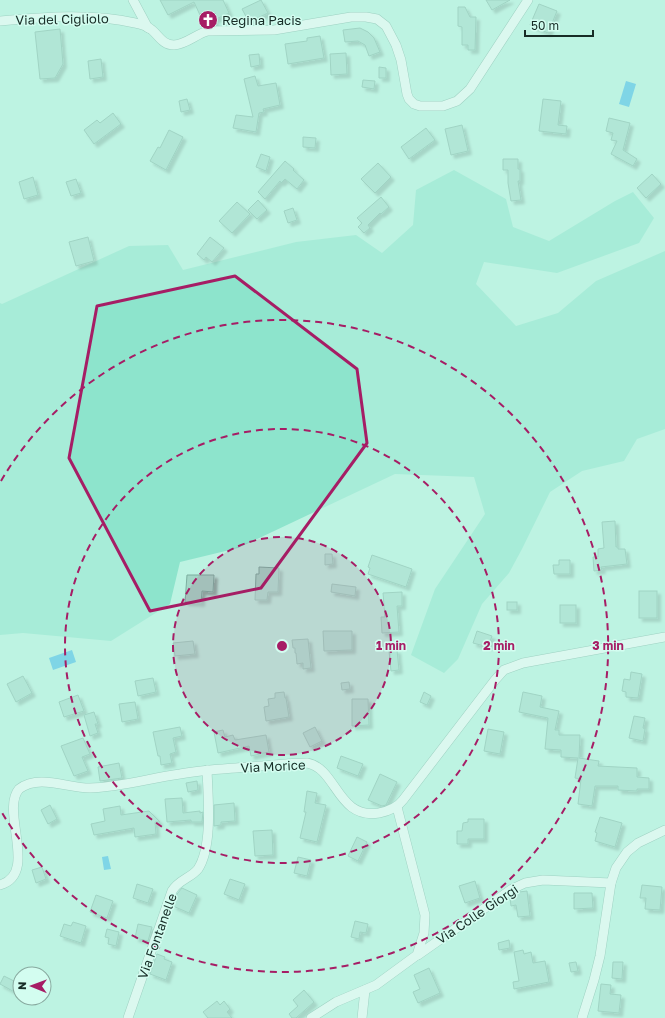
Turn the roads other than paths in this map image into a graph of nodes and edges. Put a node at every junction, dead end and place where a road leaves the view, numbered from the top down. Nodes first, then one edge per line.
1 (133, 0) edge
2 (528, 0) edge
3 (0, 20) edge
4 (148, 28) junction
5 (665, 638) edge
6 (207, 770) junction
7 (397, 807) junction
8 (665, 830) edge
9 (612, 883) junction
10 (0, 885) edge
11 (418, 955) junction
12 (365, 990) junction
13 (128, 1018) edge
14 (311, 1018) edge
15 (362, 1018) edge
16 (582, 1018) edge

1 - 4 street
2 - 4 street, Via del Cigliolo
3 - 4 street, Via del Cigliolo
5 - 7 street
6 - 7 street, Via Morice
6 - 10 street, Via Morice
6 - 13 street, Via Fontanelle
7 - 11 street
8 - 9 street
9 - 11 street, Via Colle Giorgi
9 - 16 street
11 - 12 street, Via Colle Giorgi
12 - 14 street, Via Colle Giorgi
12 - 15 street

